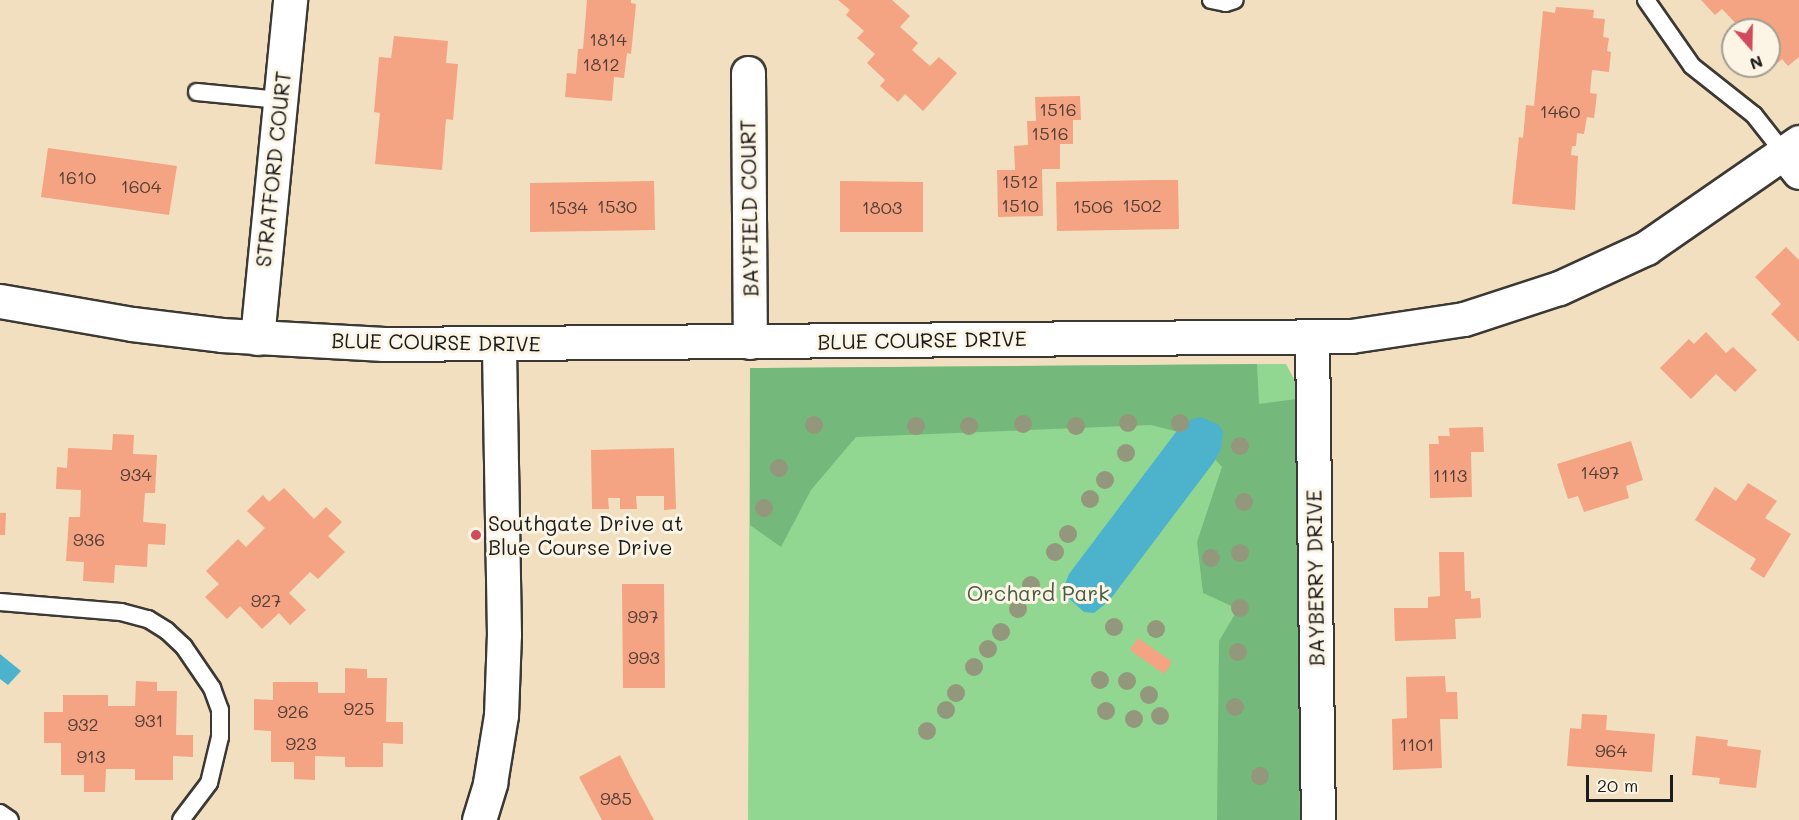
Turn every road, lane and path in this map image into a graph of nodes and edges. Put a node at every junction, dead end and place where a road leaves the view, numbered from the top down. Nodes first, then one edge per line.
1 (290, 0) edge
2 (1211, 0) edge
3 (1235, 0) edge
4 (1646, 0) edge
5 (748, 73) dead end
6 (197, 92) dead end
7 (280, 100) junction
8 (1794, 156) edge
9 (0, 301) edge
10 (1312, 337) junction
11 (257, 338) junction
12 (750, 342) junction
13 (500, 344) junction
14 (0, 602) edge
15 (0, 813) edge
16 (10, 820) edge
17 (181, 820) edge
18 (479, 820) edge
19 (1318, 820) edge

1 - 7 main road, STRATFORD COURT
2 - 3 lane
4 - 8 lane
5 - 12 main road, BAYFIELD COURT
6 - 7 lane
7 - 11 main road, STRATFORD COURT
8 - 10 main road, BLUE COURSE DRIVE
9 - 11 main road, BLUE COURSE DRIVE
10 - 12 main road, BLUE COURSE DRIVE
10 - 19 main road, BAYBERRY DRIVE
11 - 13 main road, BLUE COURSE DRIVE
12 - 13 main road, BLUE COURSE DRIVE
13 - 18 main road
14 - 17 lane
15 - 16 lane

